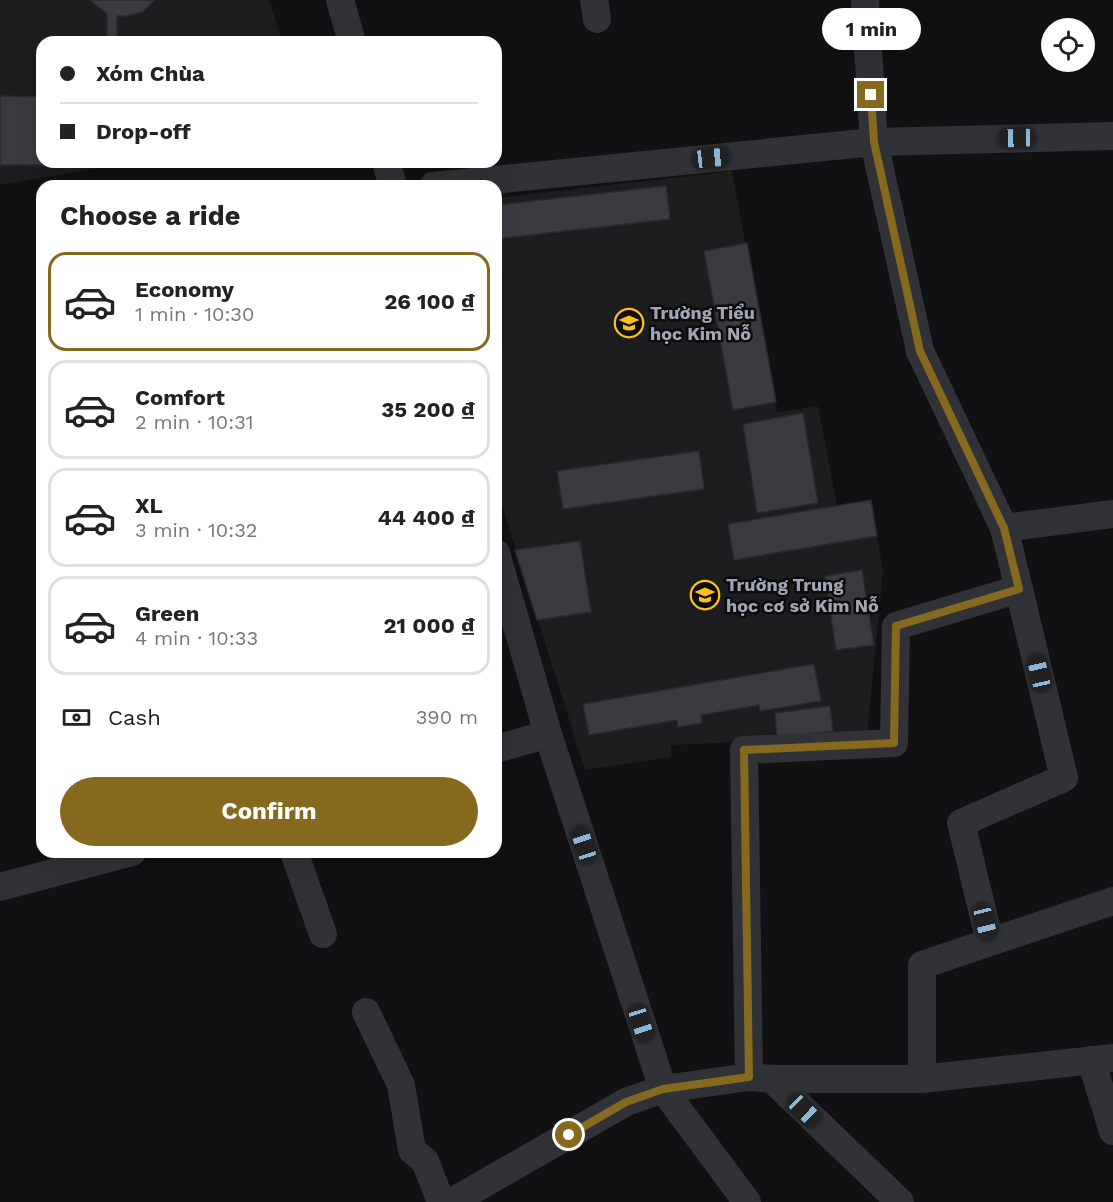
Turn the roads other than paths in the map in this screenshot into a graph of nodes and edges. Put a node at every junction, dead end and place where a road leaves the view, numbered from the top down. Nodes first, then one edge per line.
1 (340, 0) edge
2 (865, 0) edge
3 (350, 36) edge
4 (1113, 136) edge
5 (874, 142) junction
6 (493, 180) edge
7 (1113, 514) edge
8 (1004, 528) junction
9 (502, 574) edge
10 (1019, 589) junction
11 (548, 734) junction
12 (502, 747) edge
13 (109, 858) edge
14 (296, 858) edge
15 (0, 887) edge
16 (1113, 901) edge
17 (323, 934) dead end
18 (990, 942) junction
19 (366, 1012) dead end
20 (1102, 1059) edge
21 (761, 1078) junction
22 (922, 1079) junction
23 (663, 1089) junction
24 (1113, 1131) edge
25 (441, 1202) edge
26 (452, 1202) edge
27 (747, 1202) edge
28 (900, 1202) edge

1 - 3 street
2 - 5 street
4 - 5 street
5 - 6 street
5 - 8 street
7 - 8 street
8 - 10 street
9 - 11 street
10 - 18 street
10 - 21 street
11 - 12 street
11 - 23 street
13 - 15 street
14 - 17 street
16 - 18 street
18 - 22 street
19 - 25 street
20 - 22 street
20 - 24 street
21 - 22 street
21 - 23 street
21 - 28 street
23 - 26 street
23 - 27 street

